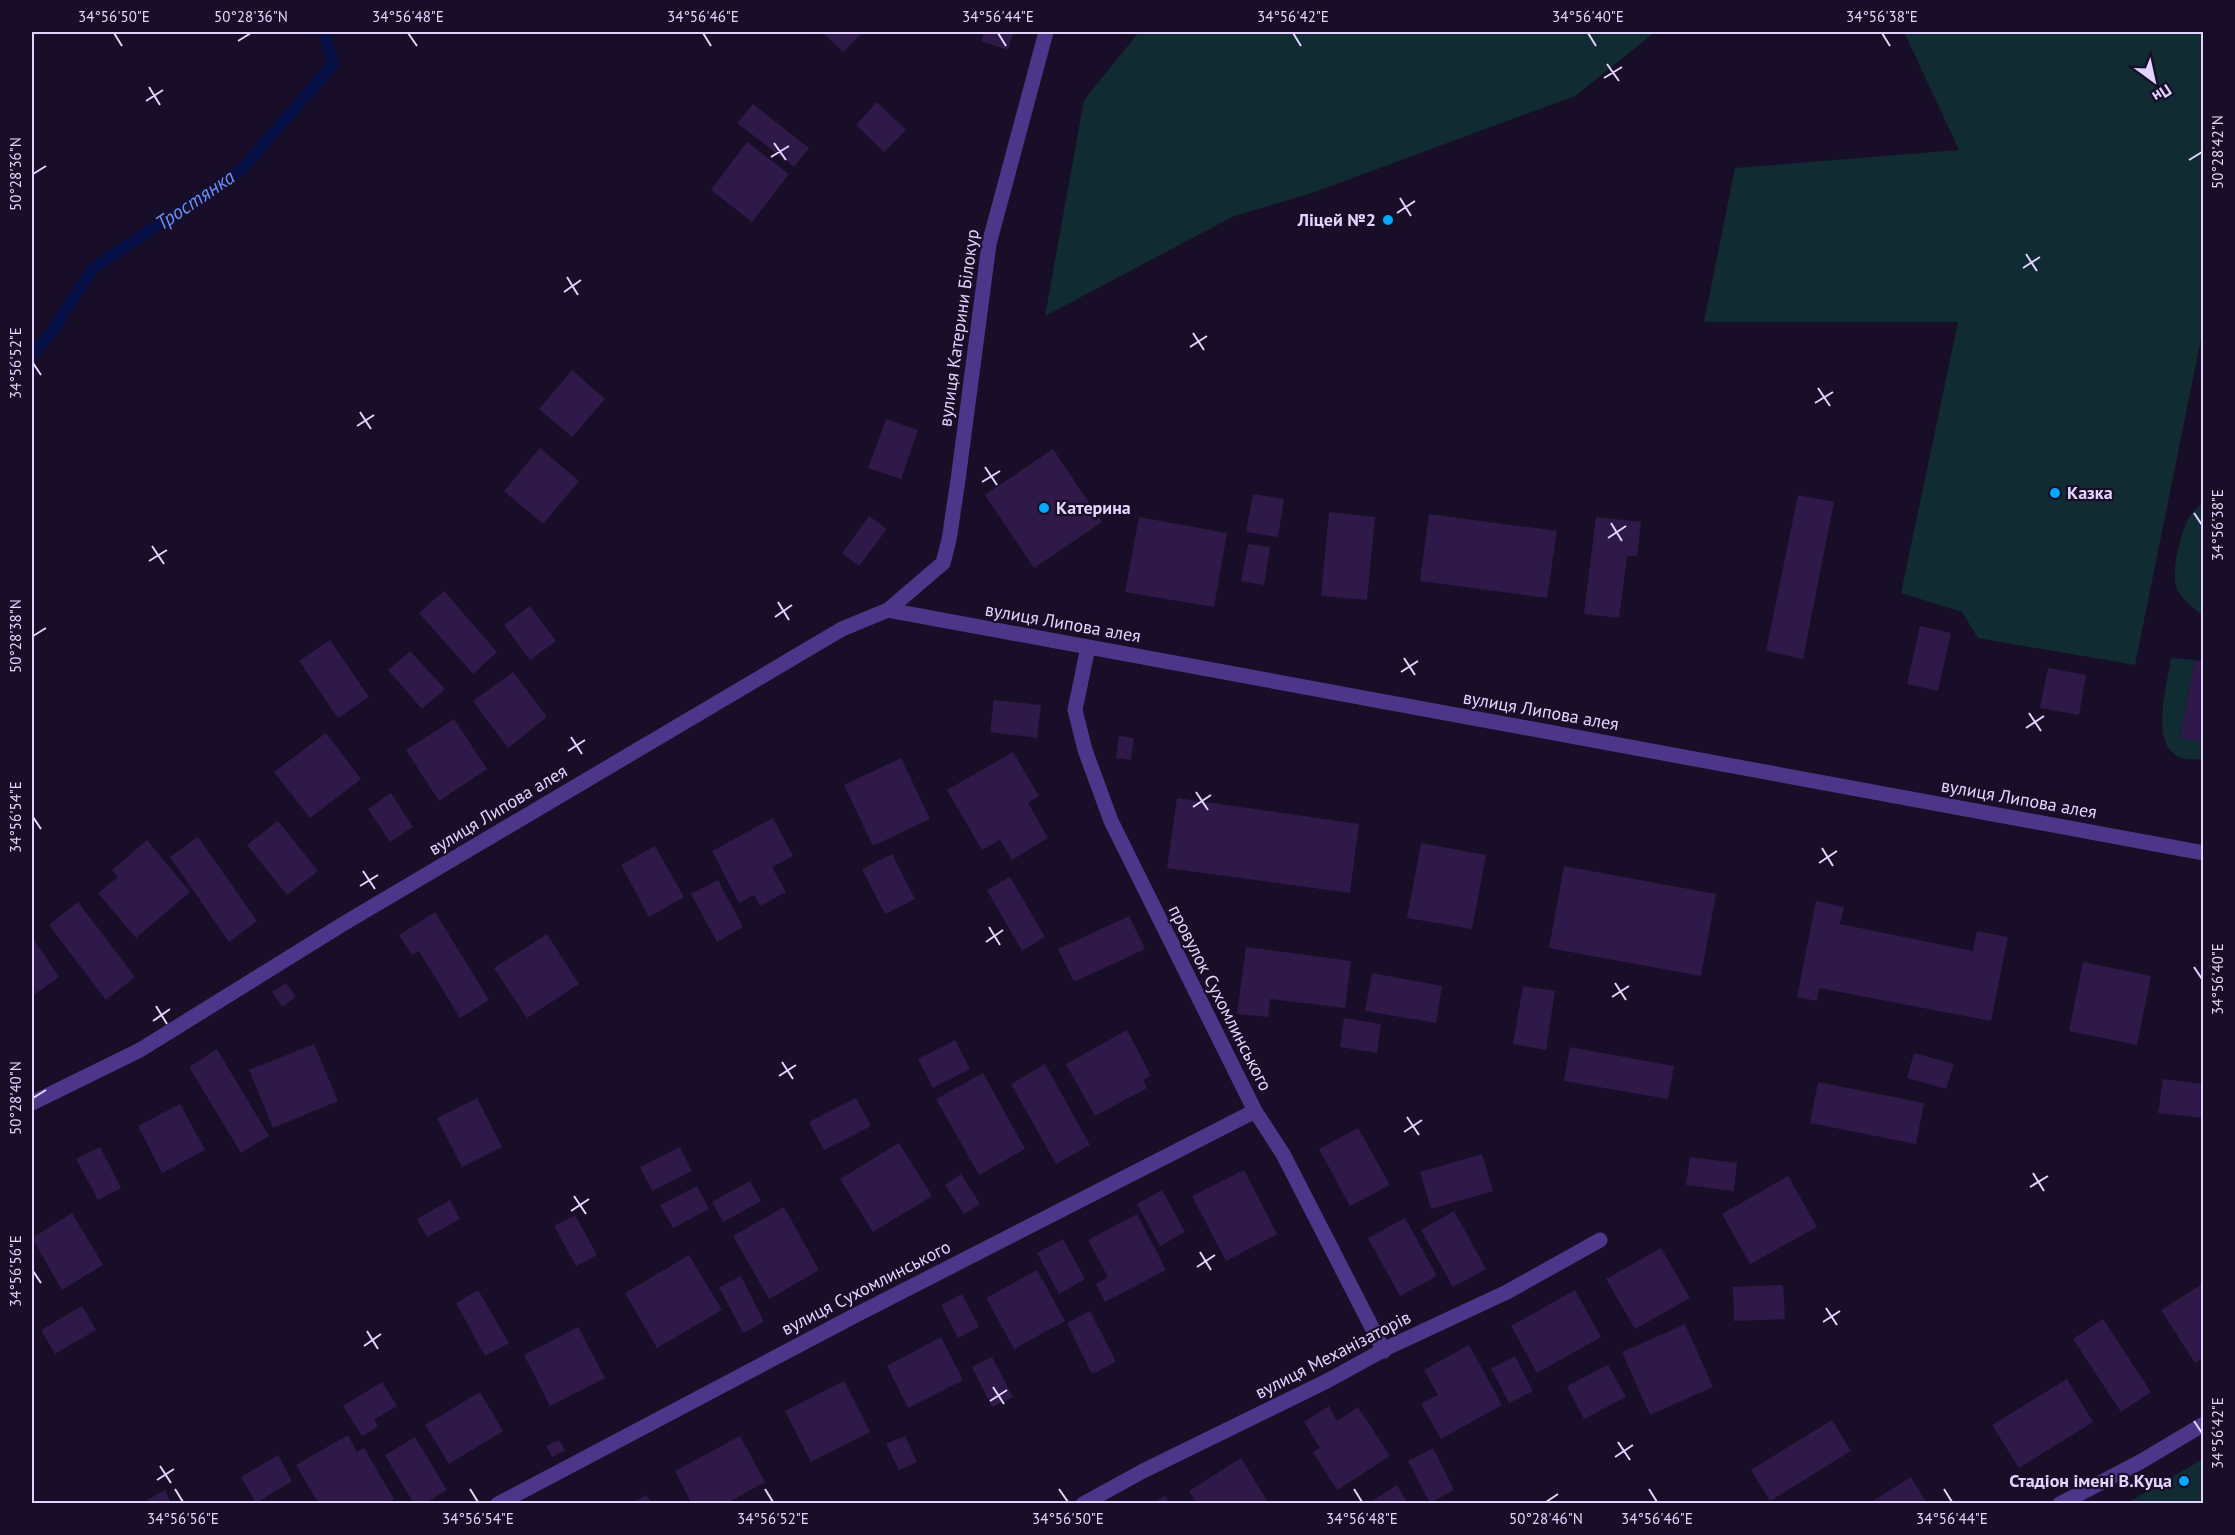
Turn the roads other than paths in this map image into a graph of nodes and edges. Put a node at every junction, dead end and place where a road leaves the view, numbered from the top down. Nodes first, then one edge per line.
1 (1047, 32) edge
2 (888, 610) junction
3 (1088, 647) junction
4 (2204, 853) edge
5 (32, 1103) edge
6 (1255, 1111) junction
7 (1600, 1240) dead end
8 (1384, 1351) junction
9 (2204, 1424) edge
10 (498, 1503) edge
11 (1083, 1503) edge
12 (2060, 1503) edge

1 - 2 street, вулиця Катерини Білокур
2 - 3 street, вулиця Липова алея
2 - 5 street, вулиця Липова алея
3 - 4 street, вулиця Липова алея
3 - 6 street, провулок Сухомлинського
6 - 8 street, провулок Сухомлинського
6 - 10 street, вулиця Сухомлинського
7 - 8 street, вулиця Механізаторів
8 - 11 street, вулиця Механізаторів
9 - 12 street

